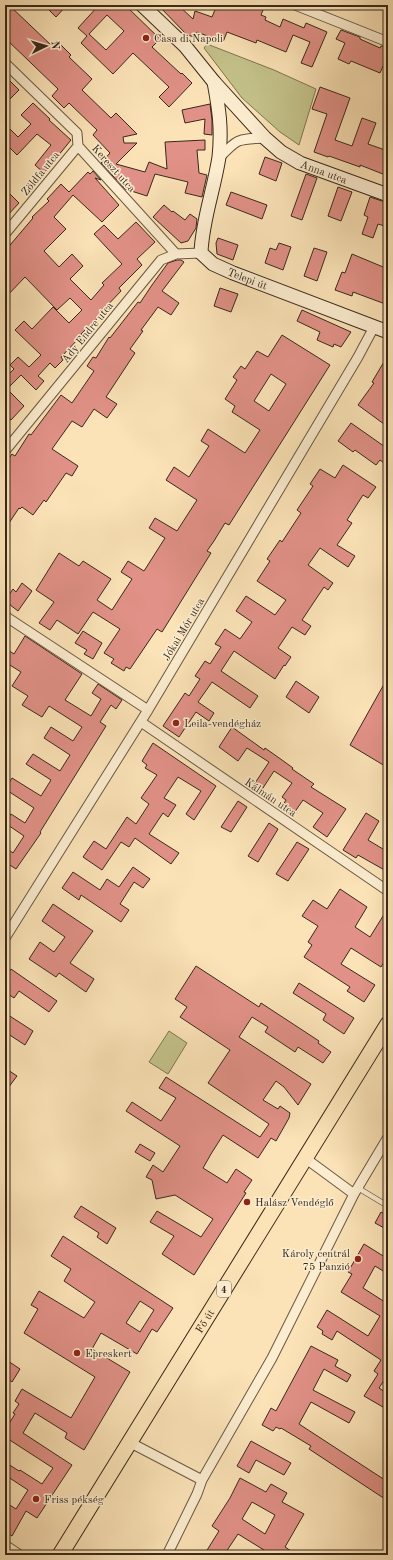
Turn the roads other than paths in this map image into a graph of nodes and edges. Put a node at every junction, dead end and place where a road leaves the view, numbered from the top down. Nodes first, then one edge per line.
1 (142, 5) edge
2 (295, 5) edge
3 (388, 42) edge
4 (5, 63) edge
5 (214, 82) junction
6 (265, 138) junction
7 (78, 146) junction
8 (219, 158) junction
9 (388, 195) edge
10 (6, 230) edge
11 (201, 253) junction
12 (176, 254) junction
13 (374, 327) junction
14 (388, 332) edge
15 (5, 451) edge
16 (5, 616) edge
17 (148, 710) junction
18 (141, 722) junction
19 (388, 891) edge
20 (5, 938) edge
21 (388, 1024) edge
22 (388, 1137) edge
23 (305, 1158) junction
24 (356, 1191) junction
25 (388, 1206) edge
26 (129, 1442) junction
27 (202, 1480) junction
28 (5, 1545) edge
29 (20, 1555) edge
30 (60, 1555) edge
31 (167, 1555) edge

1 - 5 main road
2 - 3 street
4 - 7 street, Kereszt utca
5 - 6 main road
5 - 8 main road
6 - 8 street
6 - 9 main road, Anna utca
7 - 10 street, Zöldfa utca
7 - 12 street, Kereszt utca
8 - 11 main road
11 - 12 street, Ady Endre utca
11 - 13 main road, Telepi út
12 - 15 street, Ady Endre utca
13 - 14 main road, Telepi út
13 - 17 street, Jókai Mór utca
16 - 17 street
17 - 18 street, Jókai Mór utca
18 - 19 street, Kálmán utca
18 - 20 street, Jókai Mór utca
21 - 23 main road, Fő út / 4
22 - 24 street
23 - 24 street
23 - 26 main road, Fő út / 4
24 - 25 lane
24 - 27 street
26 - 27 street
26 - 30 main road, Fő út / 4
27 - 31 street
28 - 29 street

